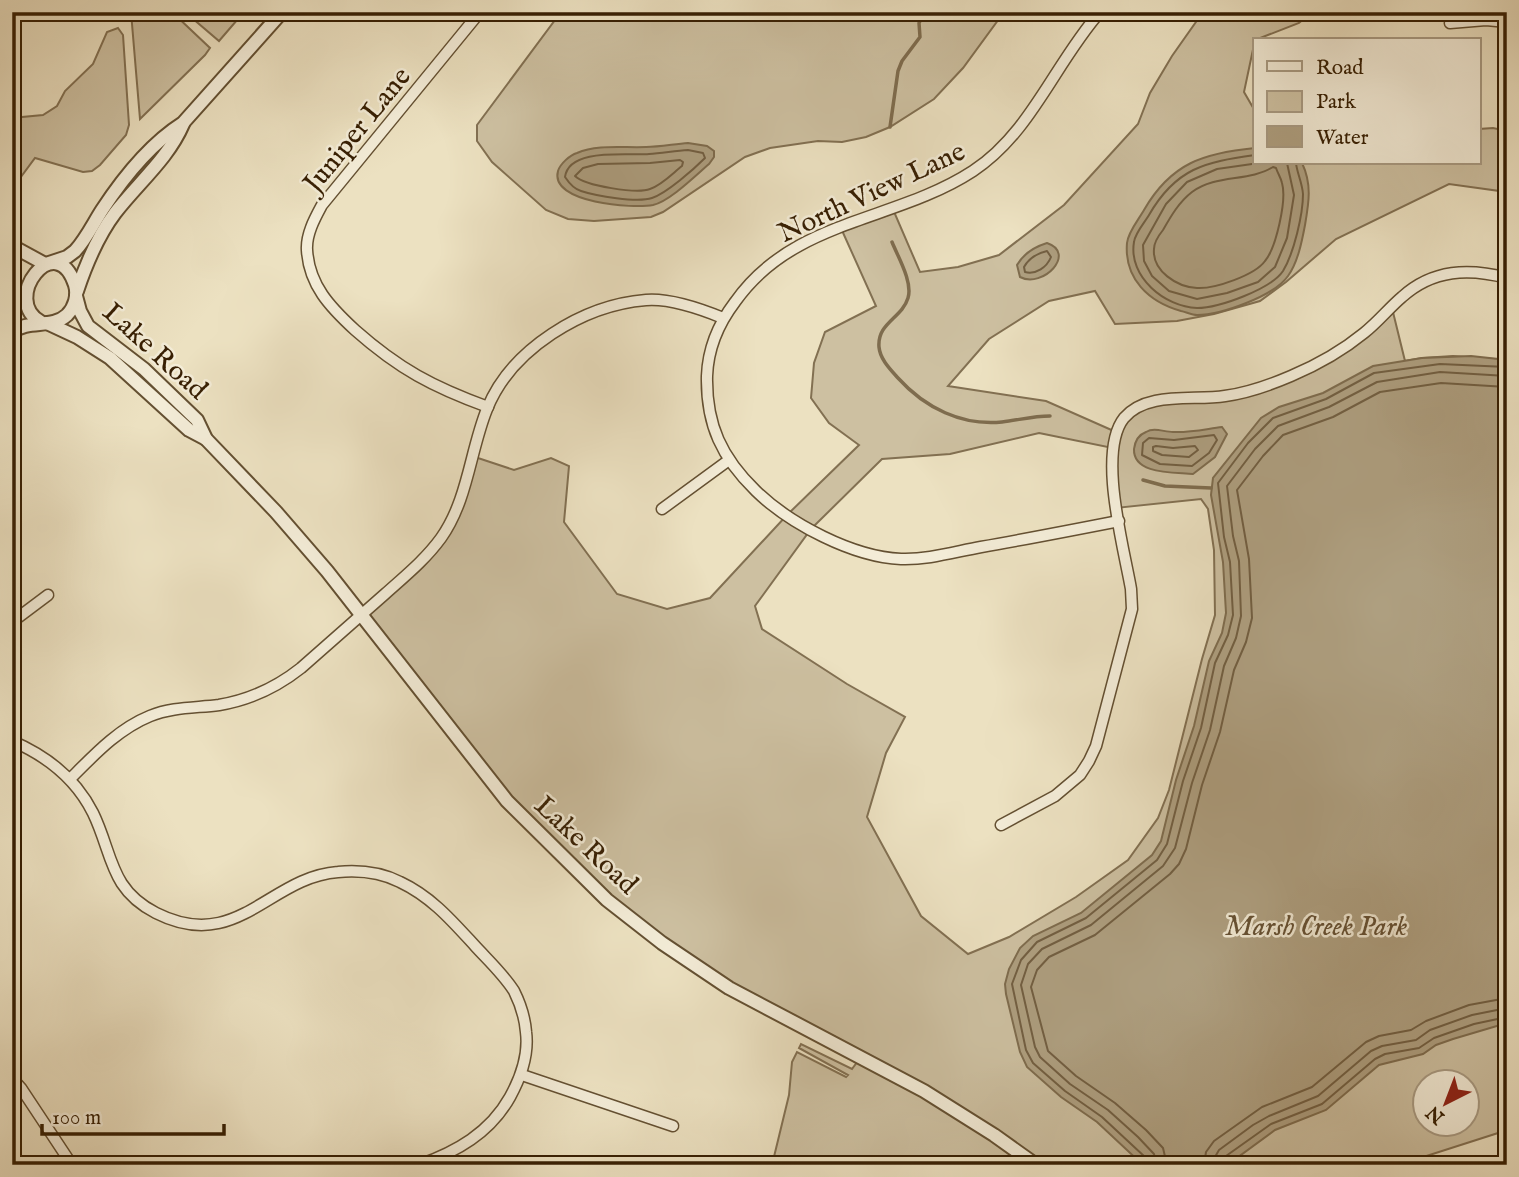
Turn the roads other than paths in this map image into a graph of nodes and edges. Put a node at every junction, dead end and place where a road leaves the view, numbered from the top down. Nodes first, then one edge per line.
1 (282, 12) edge
2 (480, 12) edge
3 (1101, 12) edge
4 (1507, 22) edge
5 (1450, 23) dead end
6 (183, 123) junction
7 (12, 246) edge
8 (45, 264) junction
9 (1507, 278) edge
10 (76, 293) junction
11 (15, 297) edge
12 (723, 318) junction
13 (44, 323) junction
14 (12, 332) edge
15 (488, 407) junction
16 (206, 439) junction
17 (729, 460) junction
18 (662, 509) dead end
19 (1119, 522) junction
20 (48, 595) dead end
21 (362, 614) junction
22 (12, 622) edge
23 (12, 741) edge
24 (69, 779) junction
25 (1001, 825) dead end
26 (522, 1075) junction
27 (12, 1078) edge
28 (673, 1126) dead end
29 (72, 1165) edge
30 (419, 1165) edge
31 (1036, 1165) edge

1 - 6 street
2 - 15 street, Juniper Lane
3 - 12 street, North View Lane
4 - 5 street
6 - 8 street
6 - 10 street
7 - 8 street
8 - 10 street
8 - 11 street
9 - 19 street
10 - 13 street
10 - 16 street, Lake Road
11 - 13 street
12 - 15 street
12 - 17 street, North View Lane
13 - 14 street
13 - 16 street, Lake Road
15 - 21 street
16 - 21 street, Lake Road
17 - 18 street
17 - 19 street, North View Lane
19 - 25 street
20 - 22 street
21 - 24 street
21 - 31 street, Lake Road
23 - 24 street
24 - 26 street
26 - 28 street
26 - 30 street
27 - 29 street

